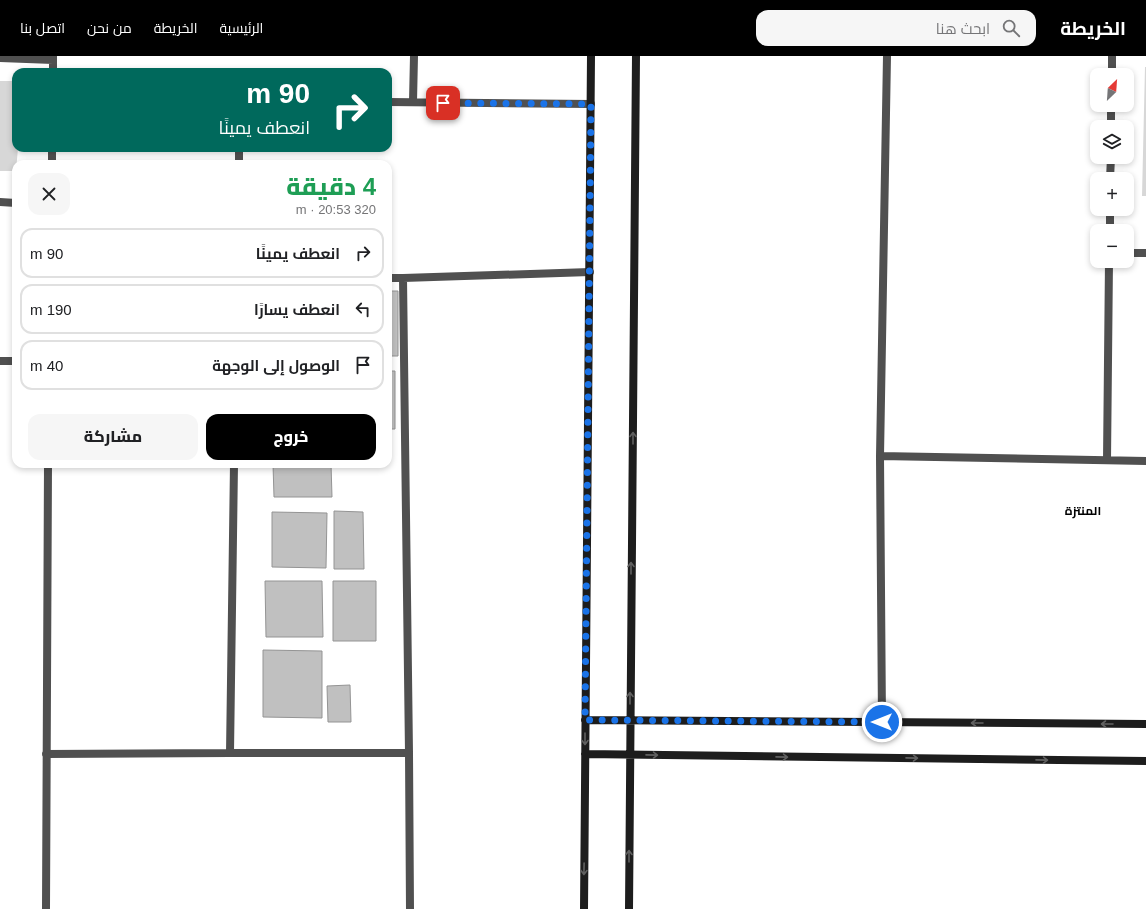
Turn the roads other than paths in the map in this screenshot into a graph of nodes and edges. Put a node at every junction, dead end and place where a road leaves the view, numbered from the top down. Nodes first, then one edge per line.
1 (414, 56) edge
2 (592, 56) edge
3 (636, 56) edge
4 (887, 56) edge
5 (1112, 56) edge
6 (0, 58) edge
7 (53, 58) edge
8 (1112, 68) edge
9 (392, 102) edge
10 (413, 102) junction
11 (591, 104) junction
12 (0, 202) edge
13 (12, 202) edge
14 (1134, 253) edge
15 (1146, 253) edge
16 (1109, 268) edge
17 (590, 272) junction
18 (392, 278) edge
19 (403, 278) junction
20 (0, 361) edge
21 (12, 361) edge
22 (880, 456) junction
23 (1107, 460) junction
24 (1146, 461) edge
25 (48, 468) edge
26 (234, 468) edge
27 (585, 720) junction
28 (630, 720) junction
29 (882, 722) junction
30 (1146, 724) edge
31 (230, 753) junction
32 (409, 753) junction
33 (46, 754) junction
34 (585, 754) junction
35 (630, 755) junction
36 (1146, 761) edge
37 (46, 909) edge
38 (410, 909) edge
39 (584, 909) edge
40 (629, 909) edge

1 - 10 street
2 - 11 main road
28 -> 3 main road
4 - 22 street
5 - 8 street
6 - 7 street
9 - 10 street
10 - 11 street
11 - 17 main road
12 - 13 street
14 - 15 street
16 - 23 street
17 - 19 street
17 - 27 main road
18 - 19 street
19 - 32 street
20 - 21 street
22 - 23 street
22 - 29 street
23 - 24 street
25 - 33 street
26 - 31 street
27 - 28 main road
27 -> 34 main road
28 - 29 main road
28 - 35 main road
30 -> 29 main road
31 - 32 street
31 - 33 street
32 - 38 street
33 - 37 street
34 - 35 main road
34 -> 39 main road
35 -> 36 main road
40 -> 35 main road

